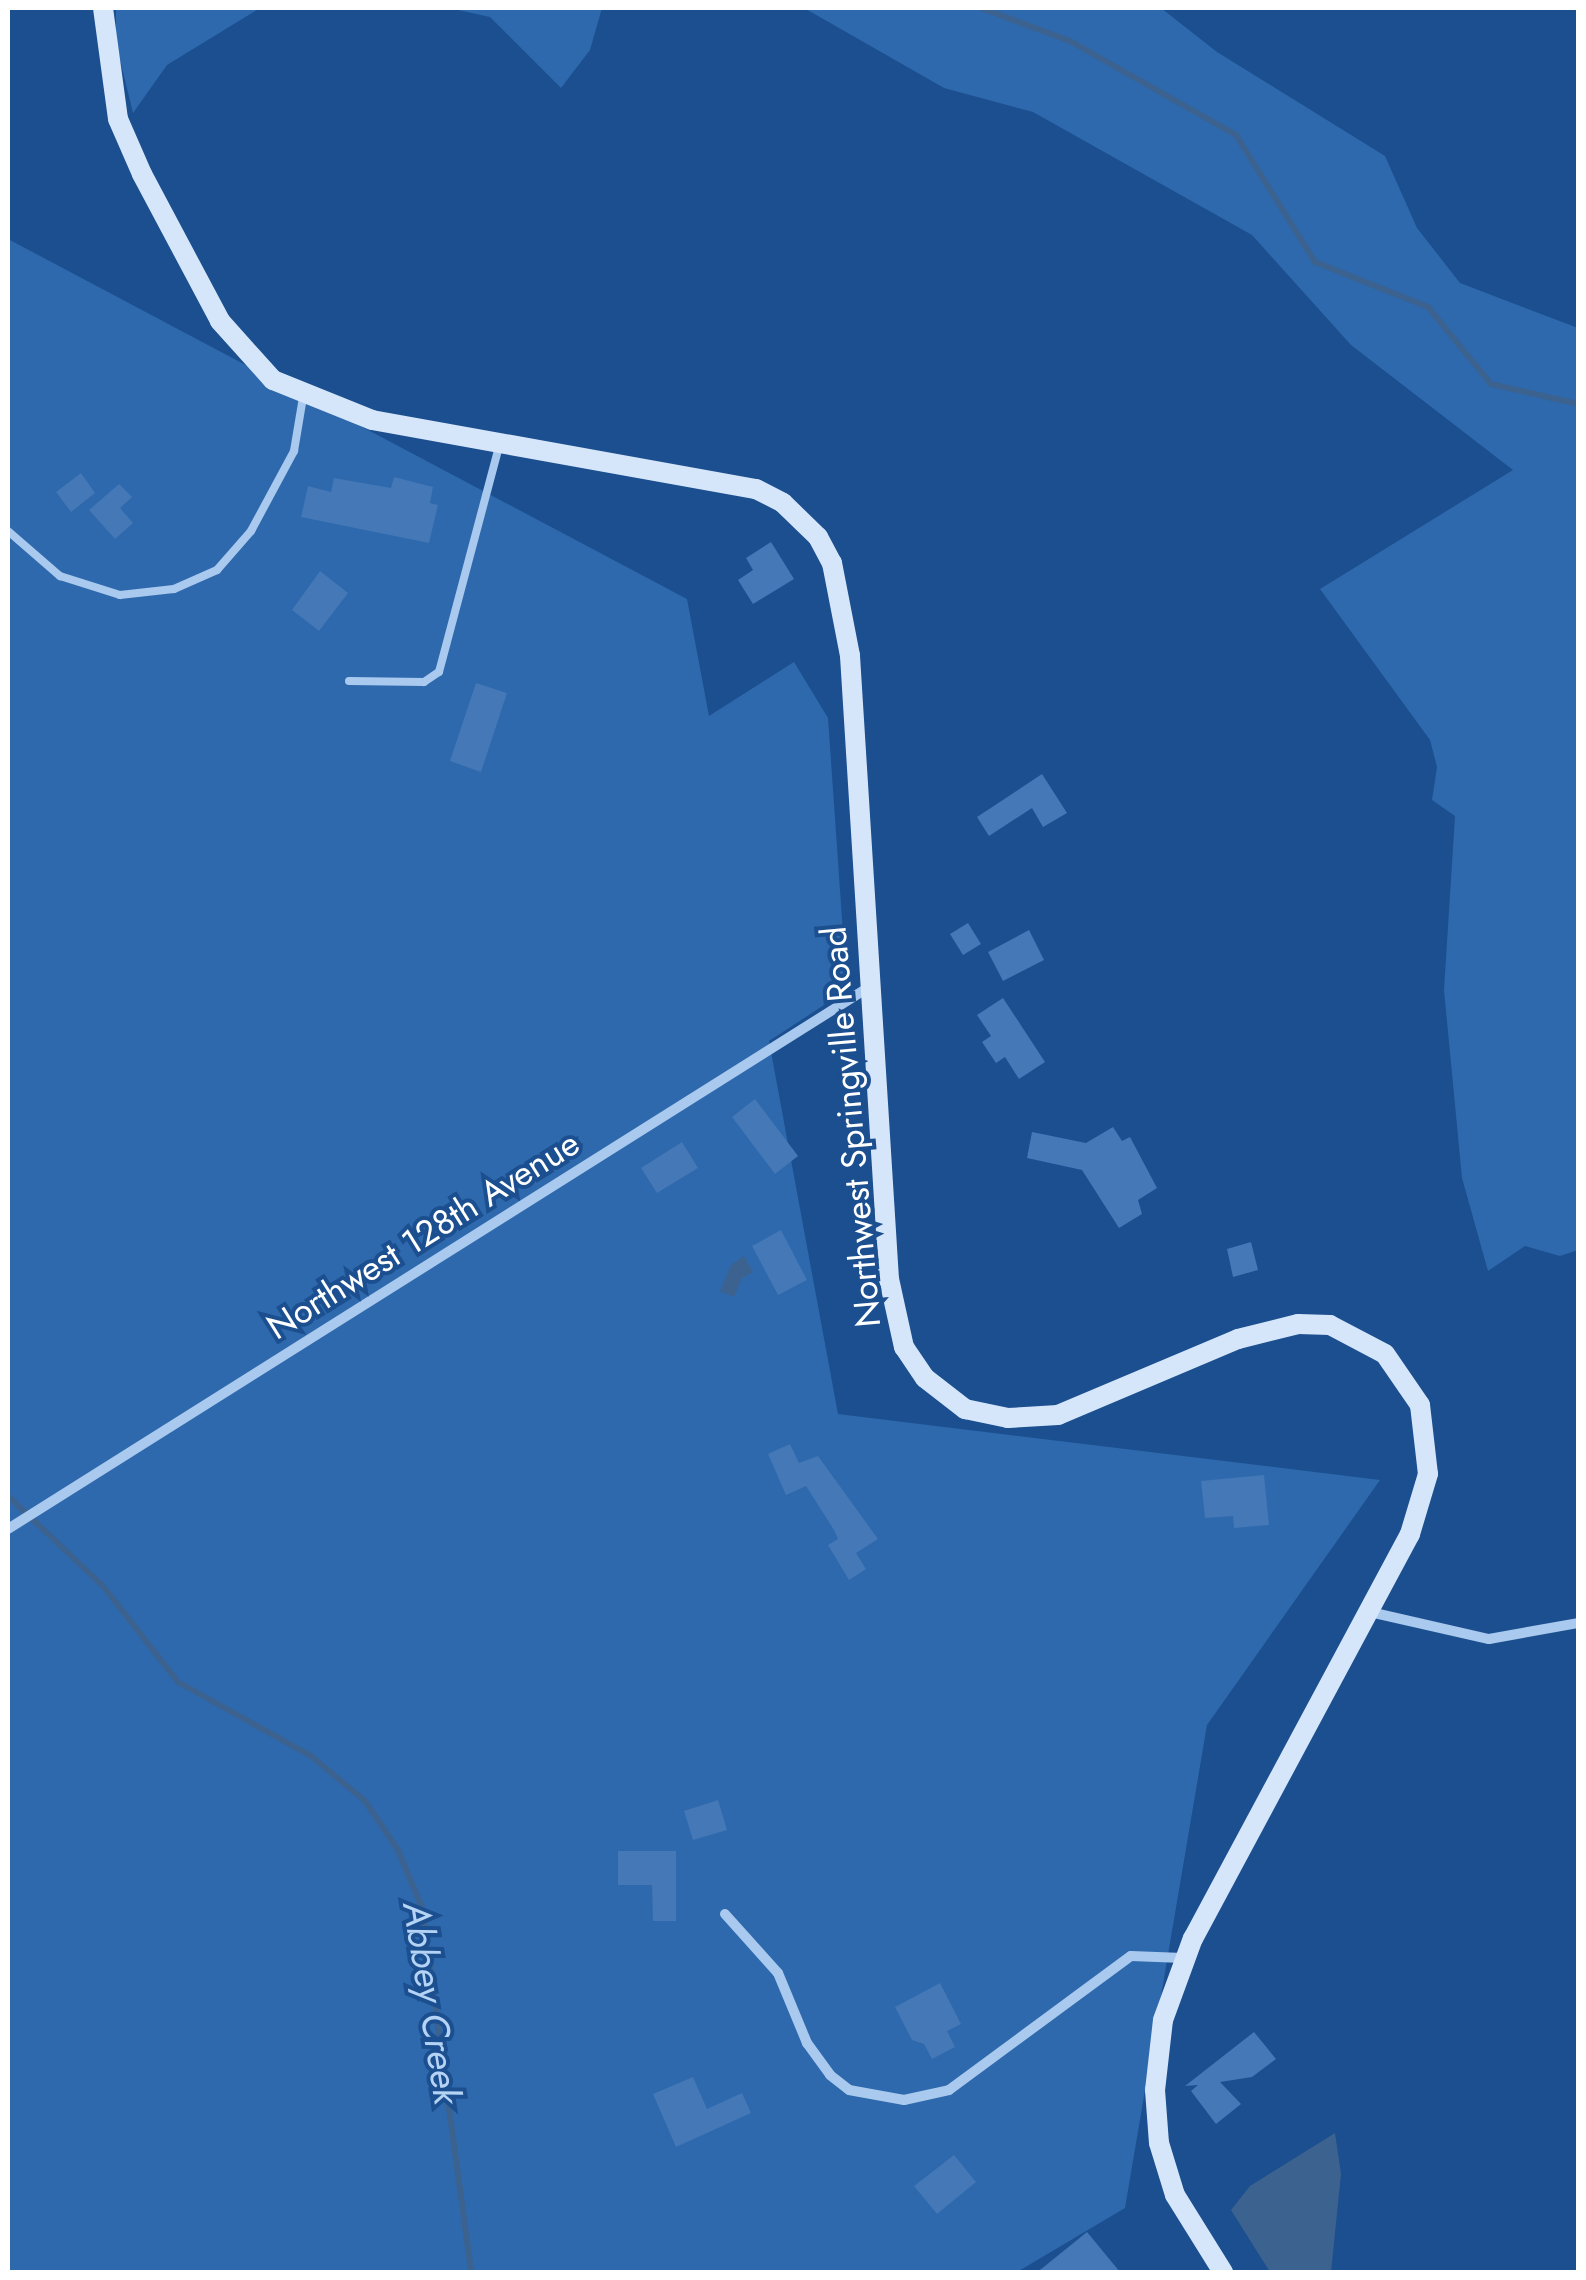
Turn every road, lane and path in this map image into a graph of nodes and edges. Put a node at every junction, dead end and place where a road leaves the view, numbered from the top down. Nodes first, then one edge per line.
1 (103, 8) edge
2 (303, 397) junction
3 (500, 442) junction
4 (8, 531) edge
5 (349, 681) dead end
6 (869, 987) junction
7 (8, 1529) edge
8 (1368, 1611) junction
9 (1578, 1623) edge
10 (725, 1914) dead end
11 (1183, 1958) junction
12 (1223, 2272) edge

1 - 2 street, Northwest Springville Road
2 - 3 street, Northwest Springville Road
2 - 4 lane
3 - 5 lane
3 - 6 street, Northwest Springville Road
6 - 7 street, Northwest 128th Avenue
6 - 8 street, Northwest Springville Road
8 - 9 street
8 - 11 street, Northwest Springville Road
10 - 11 street
11 - 12 street, Northwest Springville Road

